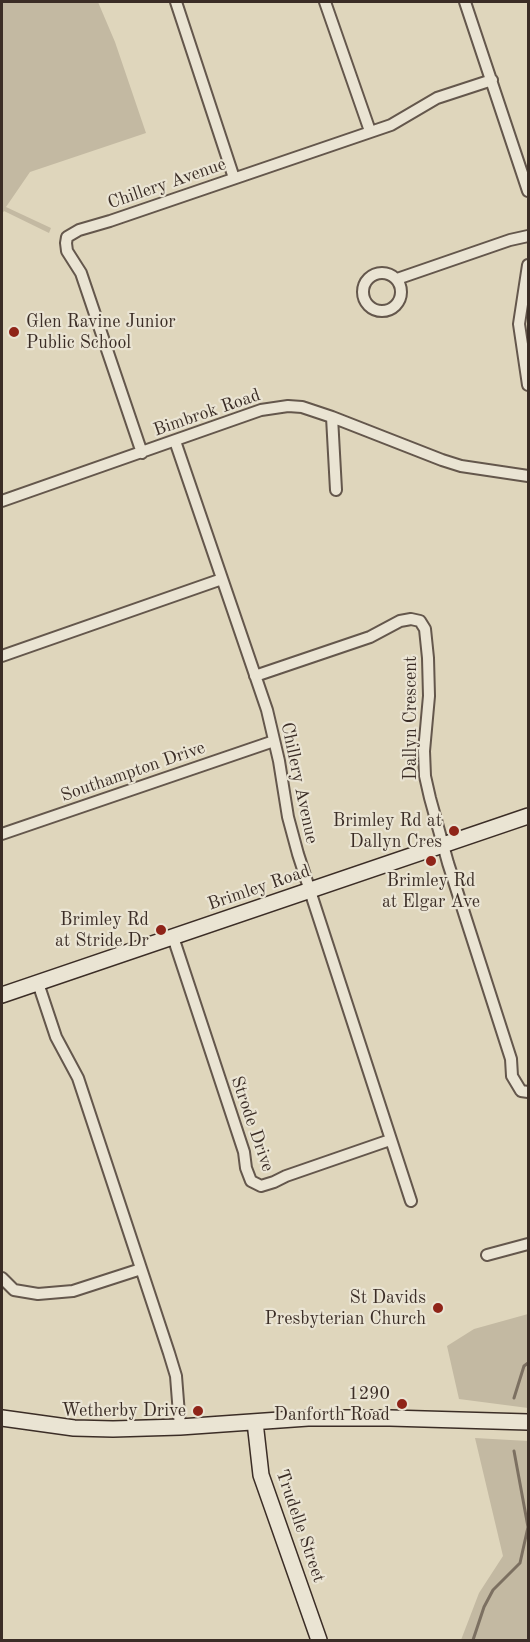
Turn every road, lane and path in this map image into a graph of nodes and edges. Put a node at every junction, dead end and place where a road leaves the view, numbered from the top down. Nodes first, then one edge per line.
1 (176, 2) edge
2 (325, 2) edge
3 (465, 2) edge
4 (492, 80) junction
5 (370, 131) junction
6 (234, 178) junction
7 (528, 191) edge
8 (528, 236) edge
9 (528, 265) edge
10 (396, 279) dead end
11 (528, 385) edge
12 (332, 417) junction
13 (175, 441) junction
14 (142, 453) junction
15 (528, 476) edge
16 (336, 490) dead end
17 (2, 501) edge
18 (222, 579) junction
19 (2, 656) edge
20 (255, 676) junction
21 (274, 741) junction
22 (528, 816) edge
23 (2, 834) edge
24 (442, 846) junction
25 (310, 891) junction
26 (173, 938) junction
27 (38, 983) junction
28 (2, 995) edge
29 (528, 1092) edge
30 (390, 1140) junction
31 (411, 1201) dead end
32 (528, 1244) edge
33 (487, 1255) dead end
34 (141, 1269) junction
35 (2, 1278) edge
36 (2, 1418) edge
37 (255, 1422) junction
38 (528, 1422) edge
39 (180, 1427) junction
40 (319, 1641) edge

1 - 6 street
2 - 5 street
3 - 4 street
4 - 5 street, Chillery Avenue
4 - 7 street
5 - 6 street, Chillery Avenue
6 - 14 street, Chillery Avenue
8 - 10 street
9 - 11 street
12 - 13 street, Bimbrok Road
12 - 15 street, Bimbrok Road
12 - 16 street
13 - 14 street, Bimbrok Road
13 - 18 street, Chillery Avenue
14 - 17 street, Bimbrok Road
18 - 19 street
18 - 20 street, Chillery Avenue
20 - 21 street, Chillery Avenue
20 - 24 street, Dallyn Crescent
21 - 23 street, Southampton Drive
21 - 25 street, Chillery Avenue
22 - 24 main road, Brimley Road
24 - 25 main road, Brimley Road
24 - 29 street
25 - 26 main road, Brimley Road
25 - 30 street, Chillery Avenue
26 - 27 main road, Brimley Road
26 - 30 street, Strode Drive
27 - 28 main road, Brimley Road
27 - 34 street
30 - 31 street, Chillery Avenue
32 - 33 street
34 - 35 street
34 - 39 street
36 - 39 main road
37 - 38 main road
37 - 39 main road
37 - 40 main road, Trudelle Street

